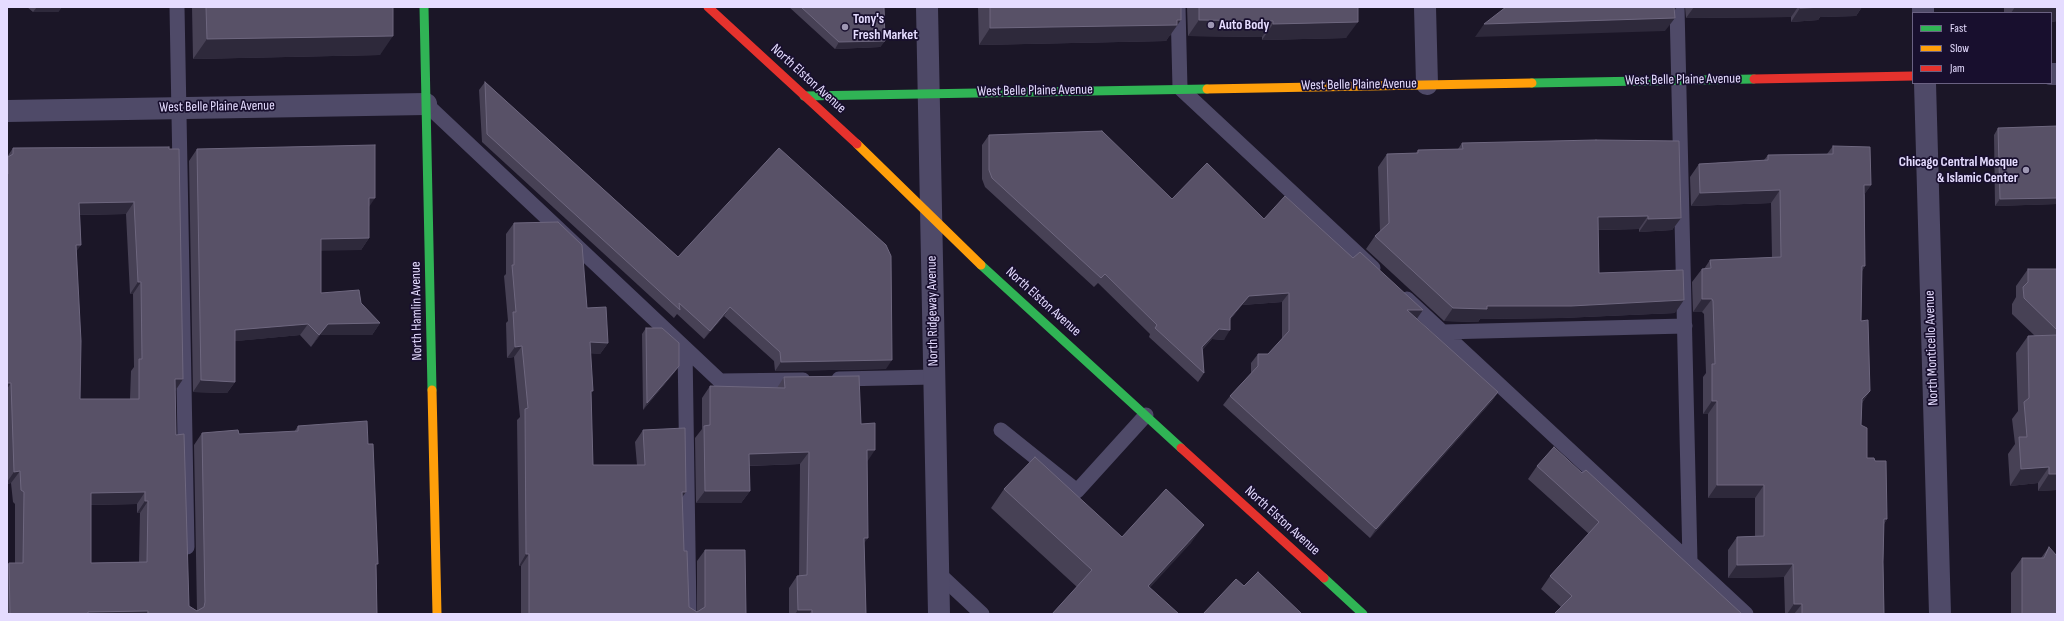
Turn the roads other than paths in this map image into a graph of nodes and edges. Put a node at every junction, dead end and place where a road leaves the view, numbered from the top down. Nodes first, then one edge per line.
1 (177, 7) edge
2 (424, 7) edge
3 (708, 7) edge
4 (927, 7) edge
5 (1178, 7) edge
6 (1425, 7) edge
7 (1677, 7) edge
8 (1912, 76) edge
9 (1679, 80) junction
10 (1427, 84) junction
11 (1925, 84) edge
12 (1180, 88) junction
13 (928, 94) junction
14 (804, 96) junction
15 (426, 104) junction
16 (179, 108) junction
17 (7, 111) edge
18 (931, 216) junction
19 (1384, 278) edge
20 (1396, 289) edge
21 (1684, 326) junction
22 (1442, 332) junction
23 (685, 348) junction
24 (934, 377) junction
25 (1146, 415) junction
26 (1001, 430) dead end
27 (187, 559) edge
28 (1690, 561) junction
29 (938, 573) junction
30 (437, 614) edge
31 (689, 614) edge
32 (939, 614) edge
33 (982, 614) edge
34 (1363, 614) edge
35 (1746, 614) edge
36 (1940, 614) edge

1 - 16 lane
2 - 15 street, North Hamlin Avenue
3 - 14 street, North Elston Avenue
4 - 13 street, North Ridgeway Avenue
5 - 12 lane
6 - 10 street
7 - 9 lane
8 - 9 street, West Belle Plaine Avenue
9 - 10 street, West Belle Plaine Avenue
9 - 21 lane
10 - 12 street, West Belle Plaine Avenue
11 - 36 street, North Monticello Avenue
12 - 13 street, West Belle Plaine Avenue
12 - 19 lane
13 - 14 street, West Belle Plaine Avenue
13 - 18 street, North Ridgeway Avenue
14 - 18 street, North Elston Avenue
15 - 16 street, West Belle Plaine Avenue
15 - 23 lane
15 - 30 street, North Hamlin Avenue
16 - 17 street, West Belle Plaine Avenue
16 - 27 lane
18 - 24 street, North Ridgeway Avenue
18 - 25 street, North Elston Avenue
20 - 22 lane
21 - 22 lane
21 - 28 lane
22 - 28 lane
23 - 24 lane
23 - 31 lane
24 - 29 street, North Ridgeway Avenue
25 - 26 lane
25 - 34 street, North Elston Avenue
28 - 35 lane
29 - 32 street, North Ridgeway Avenue
29 - 33 lane

